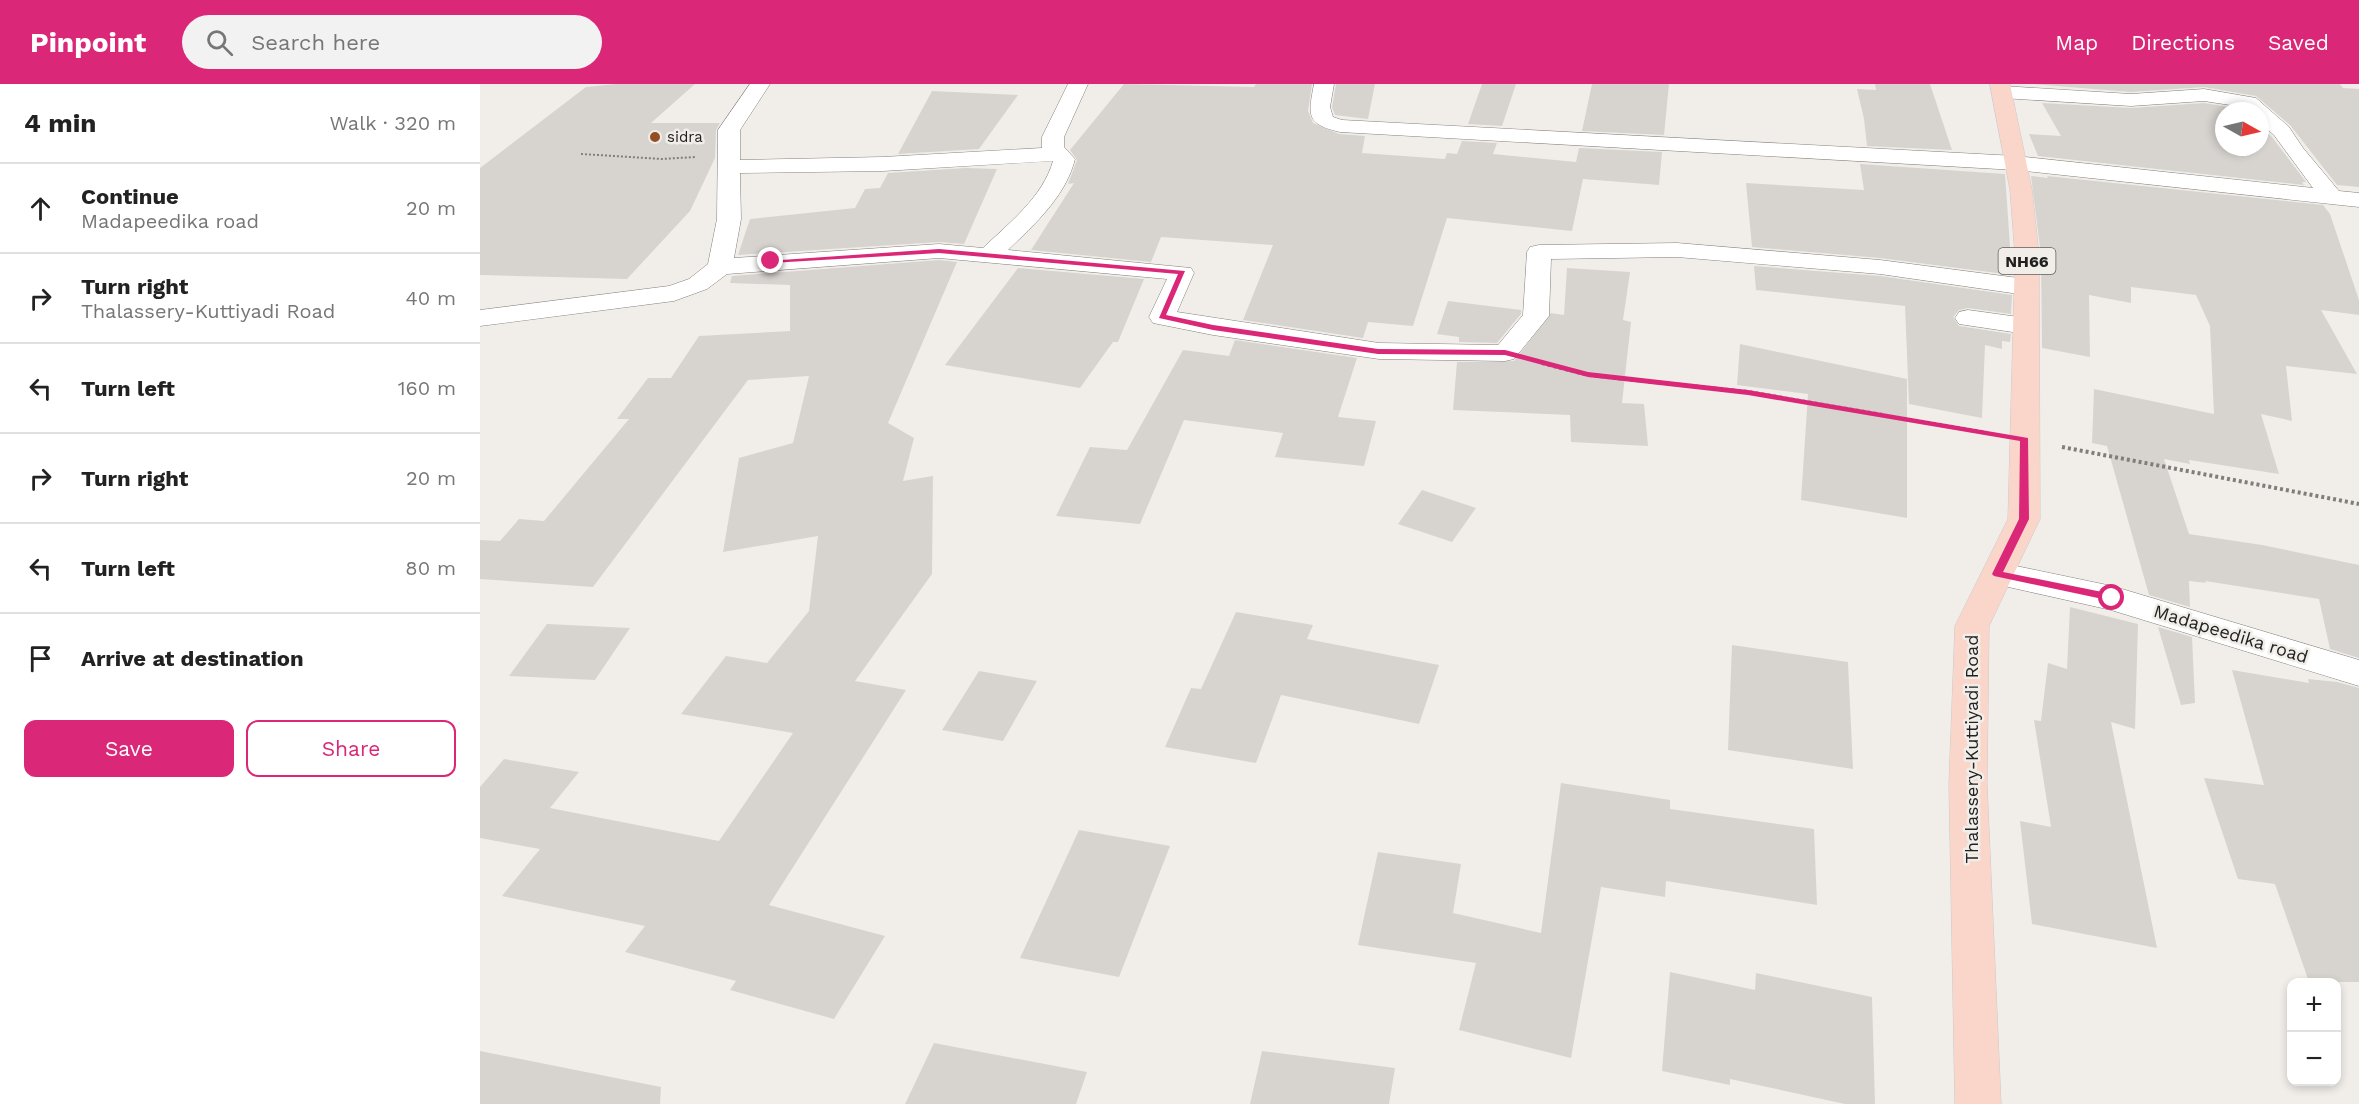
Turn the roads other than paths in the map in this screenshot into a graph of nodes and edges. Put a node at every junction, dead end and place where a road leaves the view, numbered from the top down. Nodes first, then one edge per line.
1 (760, 84) edge
2 (1078, 84) edge
3 (1323, 84) edge
4 (2001, 88) edge
5 (1059, 154) junction
6 (729, 161) junction
7 (2016, 163) junction
8 (2332, 197) junction
9 (2359, 200) edge
10 (990, 254) junction
11 (720, 267) junction
12 (2026, 287) junction
13 (480, 318) edge
14 (1968, 318) dead end
15 (2026, 326) junction
16 (1997, 574) junction
17 (2359, 673) edge
18 (1978, 1104) edge

1 - 6 street
2 - 5 street
3 - 7 street
4 - 7 main road, Thalassery-Kuttiyadi Road / NH66
4 - 8 street
5 - 6 street
5 - 10 street
6 - 11 street
7 - 8 street
7 - 12 main road, Thalassery-Kuttiyadi Road / NH66
8 - 9 street
10 - 11 street
10 - 12 street
11 - 13 street
12 - 15 main road, Thalassery-Kuttiyadi Road / NH66
14 - 15 street
15 - 16 main road, Thalassery-Kuttiyadi Road / NH66
16 - 17 street, Madapeedika road
16 - 18 main road, Thalassery-Kuttiyadi Road

